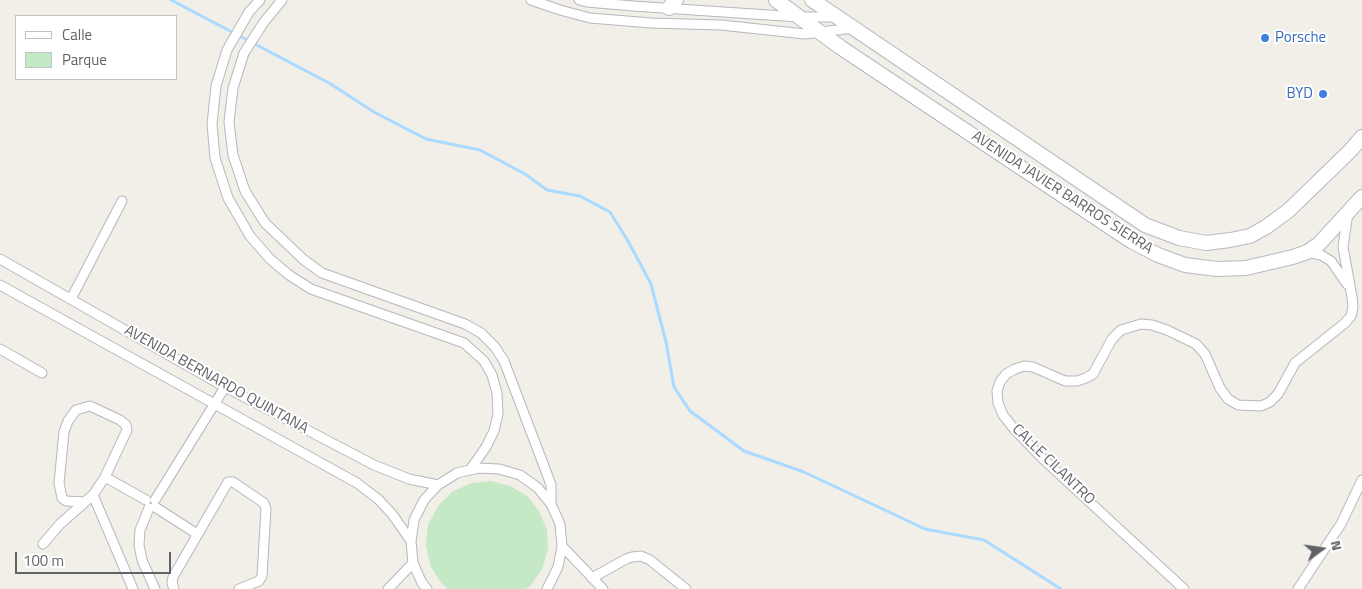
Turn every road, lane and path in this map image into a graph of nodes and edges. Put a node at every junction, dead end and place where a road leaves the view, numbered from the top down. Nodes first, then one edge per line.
1 (260, 0) edge
2 (282, 0) edge
3 (531, 0) edge
4 (579, 0) edge
5 (776, 0) edge
6 (812, 0) edge
7 (673, 4) edge
8 (799, 17) junction
9 (837, 17) junction
10 (853, 28) junction
11 (820, 32) junction
12 (1362, 137) edge
13 (1356, 152) edge
14 (1362, 197) edge
15 (122, 201) dead end
16 (1348, 213) junction
17 (1307, 252) junction
18 (0, 258) edge
19 (0, 285) edge
20 (1349, 286) junction
21 (71, 299) junction
22 (0, 349) edge
23 (42, 373) dead end
24 (226, 387) junction
25 (214, 405) junction
26 (470, 470) junction
27 (105, 477) junction
28 (1362, 480) edge
29 (438, 484) junction
30 (93, 495) junction
31 (85, 502) junction
32 (151, 504) junction
33 (551, 504) junction
34 (197, 534) junction
35 (411, 541) junction
36 (43, 544) dead end
37 (562, 546) junction
38 (413, 563) junction
39 (592, 578) junction
40 (133, 589) edge
41 (155, 589) edge
42 (174, 589) edge
43 (240, 589) edge
44 (388, 589) edge
45 (427, 589) edge
46 (547, 589) edge
47 (603, 589) edge
48 (686, 589) edge
49 (1184, 589) edge
50 (1298, 589) edge

1 - 26 street
2 - 33 street
3 - 11 street
4 - 7 street
5 - 8 street, AVENIDA JAVIER BARROS SIERRA
6 - 9 street, AVENIDA JAVIER BARROS SIERRA
7 - 8 street
8 - 9 street
8 - 11 street, AVENIDA JAVIER BARROS SIERRA
9 - 10 street, AVENIDA JAVIER BARROS SIERRA
10 - 11 street
10 - 13 street, AVENIDA JAVIER BARROS SIERRA
11 - 17 street, AVENIDA JAVIER BARROS SIERRA
12 - 13 street, AVENIDA JAVIER BARROS SIERRA
14 - 16 street, AVENIDA JAVIER BARROS SIERRA
15 - 21 street
16 - 17 street, AVENIDA JAVIER BARROS SIERRA
16 - 20 street, CALLE CILANTRO
17 - 20 street, CALLE CILANTRO
18 - 21 street, AVENIDA BERNARDO QUINTANA
19 - 25 street, AVENIDA BERNARDO QUINTANA
20 - 49 street, CALLE CILANTRO
21 - 24 street, AVENIDA BERNARDO QUINTANA
22 - 23 street
24 - 25 street
24 - 29 street, AVENIDA BERNARDO QUINTANA
25 - 32 street
25 - 35 street, AVENIDA BERNARDO QUINTANA
26 - 29 street
26 - 33 street
27 - 30 street
27 - 31 street
27 - 32 street
28 - 50 street
29 - 35 street
30 - 31 street
30 - 40 street
31 - 36 street
32 - 34 street
32 - 41 street
33 - 37 street
34 - 42 street
34 - 43 street
35 - 38 street
37 - 39 street
37 - 46 street
38 - 44 street
38 - 45 street
39 - 47 street
39 - 48 street

